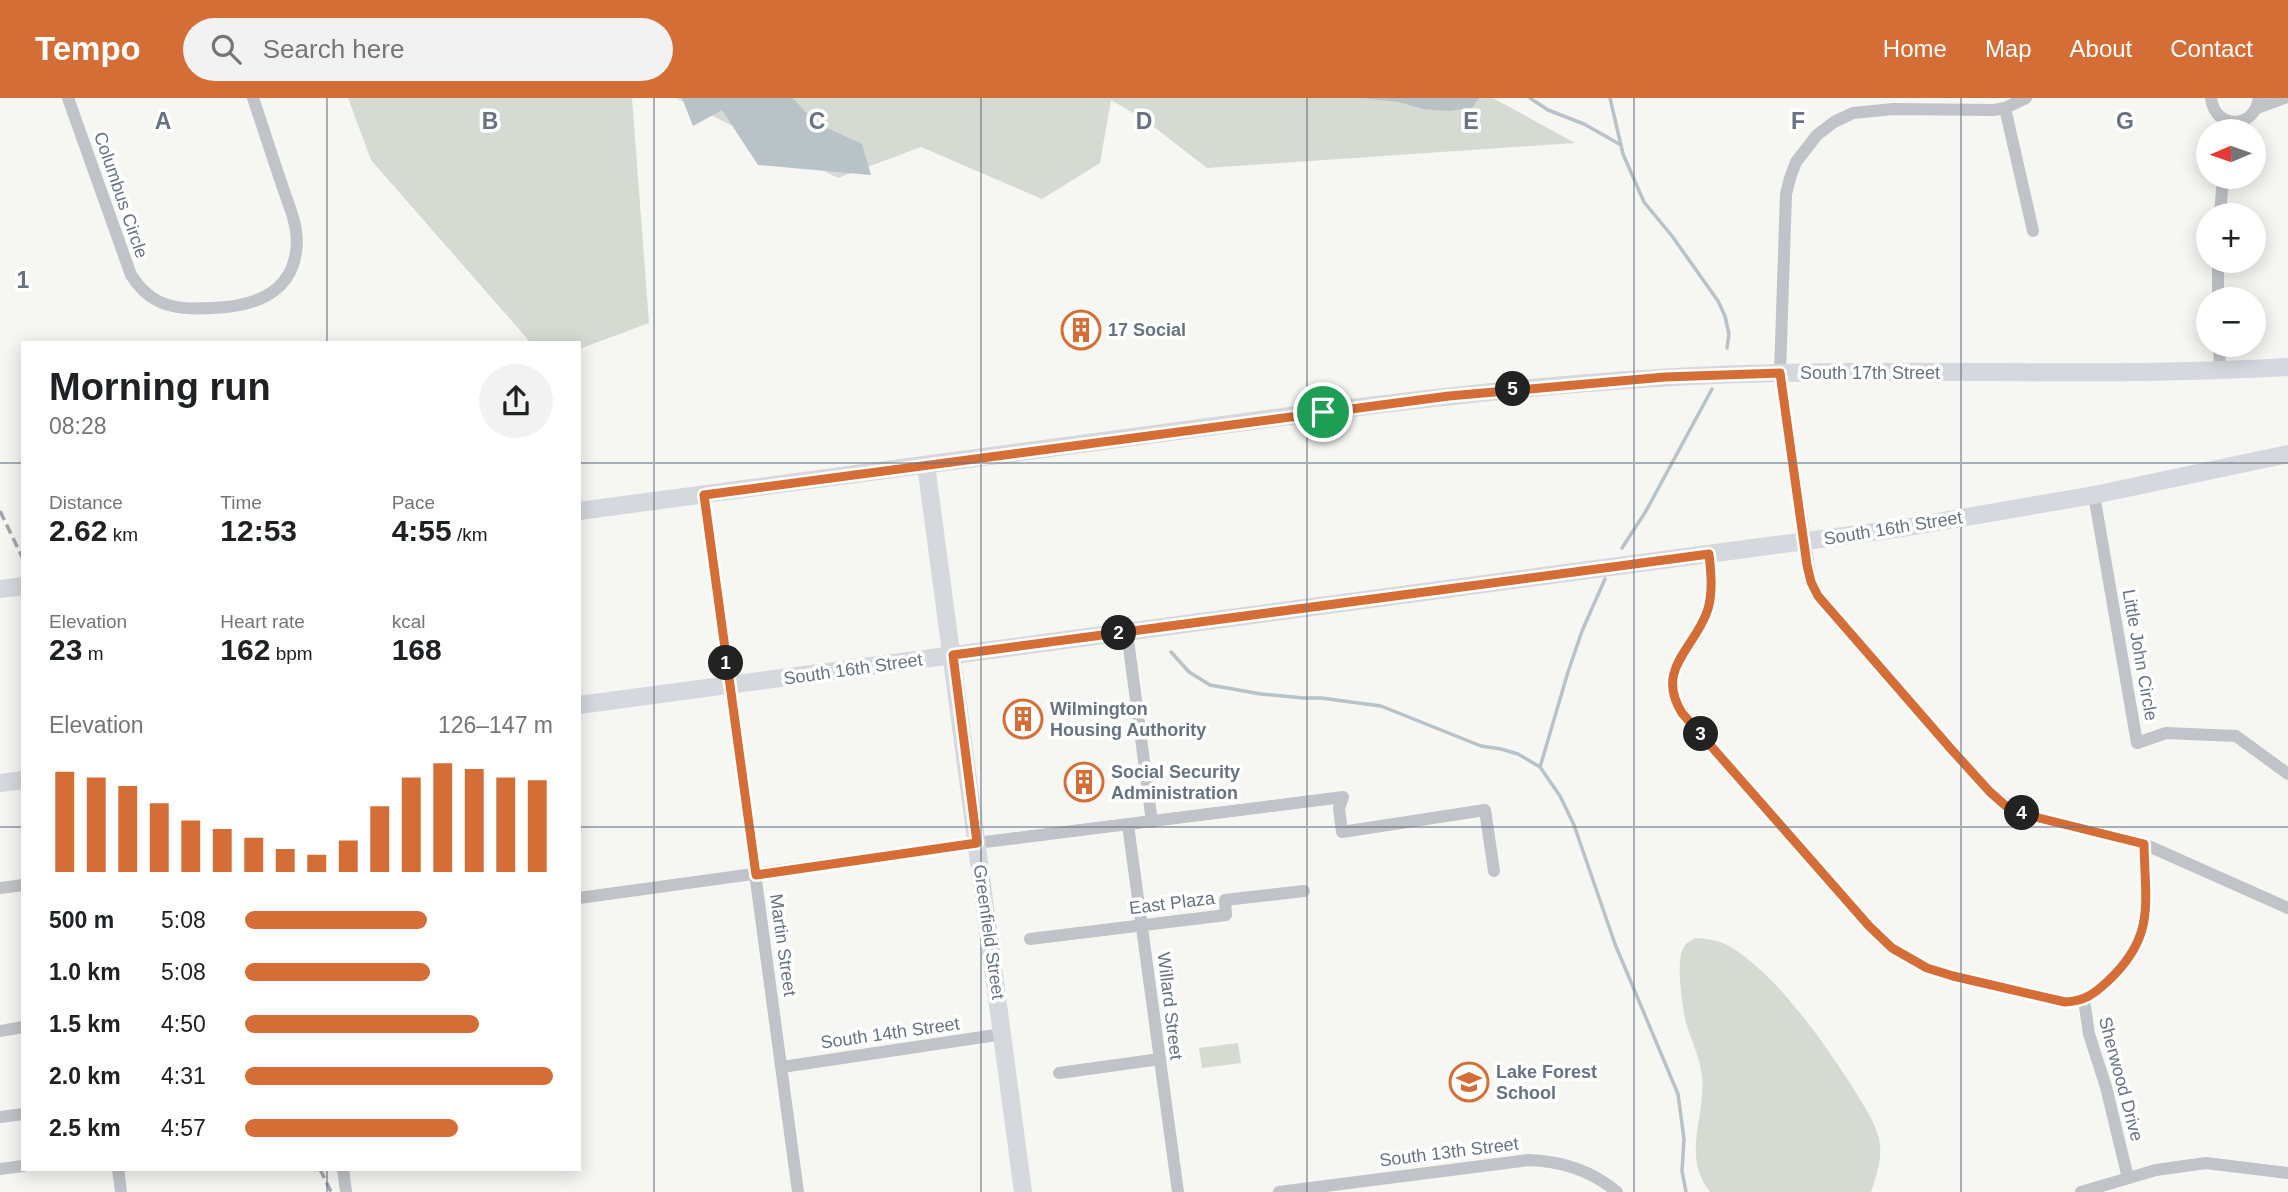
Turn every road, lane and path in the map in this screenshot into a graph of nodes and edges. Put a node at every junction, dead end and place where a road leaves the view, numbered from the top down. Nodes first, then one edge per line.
1 (68, 98) edge
2 (253, 98) edge
3 (2026, 98) edge
4 (2211, 98) edge
5 (2284, 98) edge
6 (2258, 103) edge
7 (2005, 108) junction
8 (2217, 115) junction
9 (2218, 119) edge
10 (2226, 119) edge
11 (2246, 119) edge
12 (2033, 231) dead end
13 (2219, 357) edge
14 (2288, 367) edge
15 (2220, 370) junction
16 (1780, 373) junction
17 (2288, 454) edge
18 (926, 465) junction
19 (704, 495) junction
20 (2094, 495) junction
21 (581, 511) edge
22 (1805, 541) junction
23 (1709, 554) junction
24 (21, 586) edge
25 (0, 589) edge
26 (1127, 632) junction
27 (953, 655) junction
28 (729, 685) junction
29 (581, 705) edge
30 (2288, 774) edge
31 (21, 780) edge
32 (0, 783) edge
33 (1152, 822) junction
34 (1128, 825) junction
35 (977, 843) junction
36 (2144, 844) junction
37 (1494, 871) dead end
38 (756, 875) junction
39 (21, 885) edge
40 (0, 888) edge
41 (1304, 891) dead end
42 (581, 898) edge
43 (2288, 908) edge
44 (1142, 924) junction
45 (1030, 939) dead end
46 (2084, 1000) junction
47 (21, 1027) edge
48 (0, 1031) edge
49 (1003, 1034) junction
50 (1160, 1059) junction
51 (782, 1067) junction
52 (1059, 1073) dead end
53 (21, 1114) edge
54 (0, 1117) edge
55 (21, 1166) edge
56 (0, 1169) edge
57 (118, 1171) edge
58 (343, 1171) edge
59 (2288, 1173) edge
60 (2127, 1178) junction
61 (121, 1192) edge
62 (346, 1192) edge
63 (798, 1192) edge
64 (1023, 1192) edge
65 (1178, 1192) edge
66 (1279, 1192) edge
67 (1617, 1192) edge
68 (2081, 1192) edge

1 - 2 street, Columbus Circle
3 - 7 street
4 - 8 street
5 - 6 street
6 - 11 street
7 - 12 street
7 - 16 street
8 - 9 street
8 - 10 street
13 - 15 street
14 - 15 main road, South 17th Street
15 - 16 main road, South 17th Street
16 - 18 main road, South 17th Street
16 - 22 street
17 - 20 main road, South 16th Street
18 - 19 main road, South 17th Street
18 - 27 main road, Greenfield Street
19 - 21 main road, South 17th Street
19 - 28 street, Martin Street
20 - 22 main road, South 16th Street
20 - 30 street, Little John Circle
22 - 23 main road, South 16th Street
22 - 36 street
23 - 26 main road, South 16th Street
23 - 46 street
24 - 25 main road
26 - 27 main road, South 16th Street
26 - 33 street
27 - 28 main road, South 16th Street
27 - 35 main road, Greenfield Street
28 - 29 main road, South 16th Street
28 - 38 street, Martin Street
31 - 32 main road
33 - 34 street
33 - 37 street
34 - 35 street
34 - 44 street, Willard Street
35 - 38 street
35 - 49 main road, Greenfield Street
36 - 43 street
36 - 46 street, Sherwood Drive
38 - 42 street
38 - 51 street, Martin Street
39 - 40 street
41 - 44 street, East Plaza
44 - 45 street, East Plaza
44 - 50 street, Willard Street
46 - 60 street, Sherwood Drive
47 - 48 street
49 - 51 street, South 14th Street
49 - 64 main road, Greenfield Street
50 - 52 street
50 - 65 street, Willard Street
51 - 63 street, Martin Street
53 - 54 street
55 - 56 street
57 - 61 street
58 - 62 street
59 - 60 street
60 - 68 street
66 - 67 street, South 13th Street

